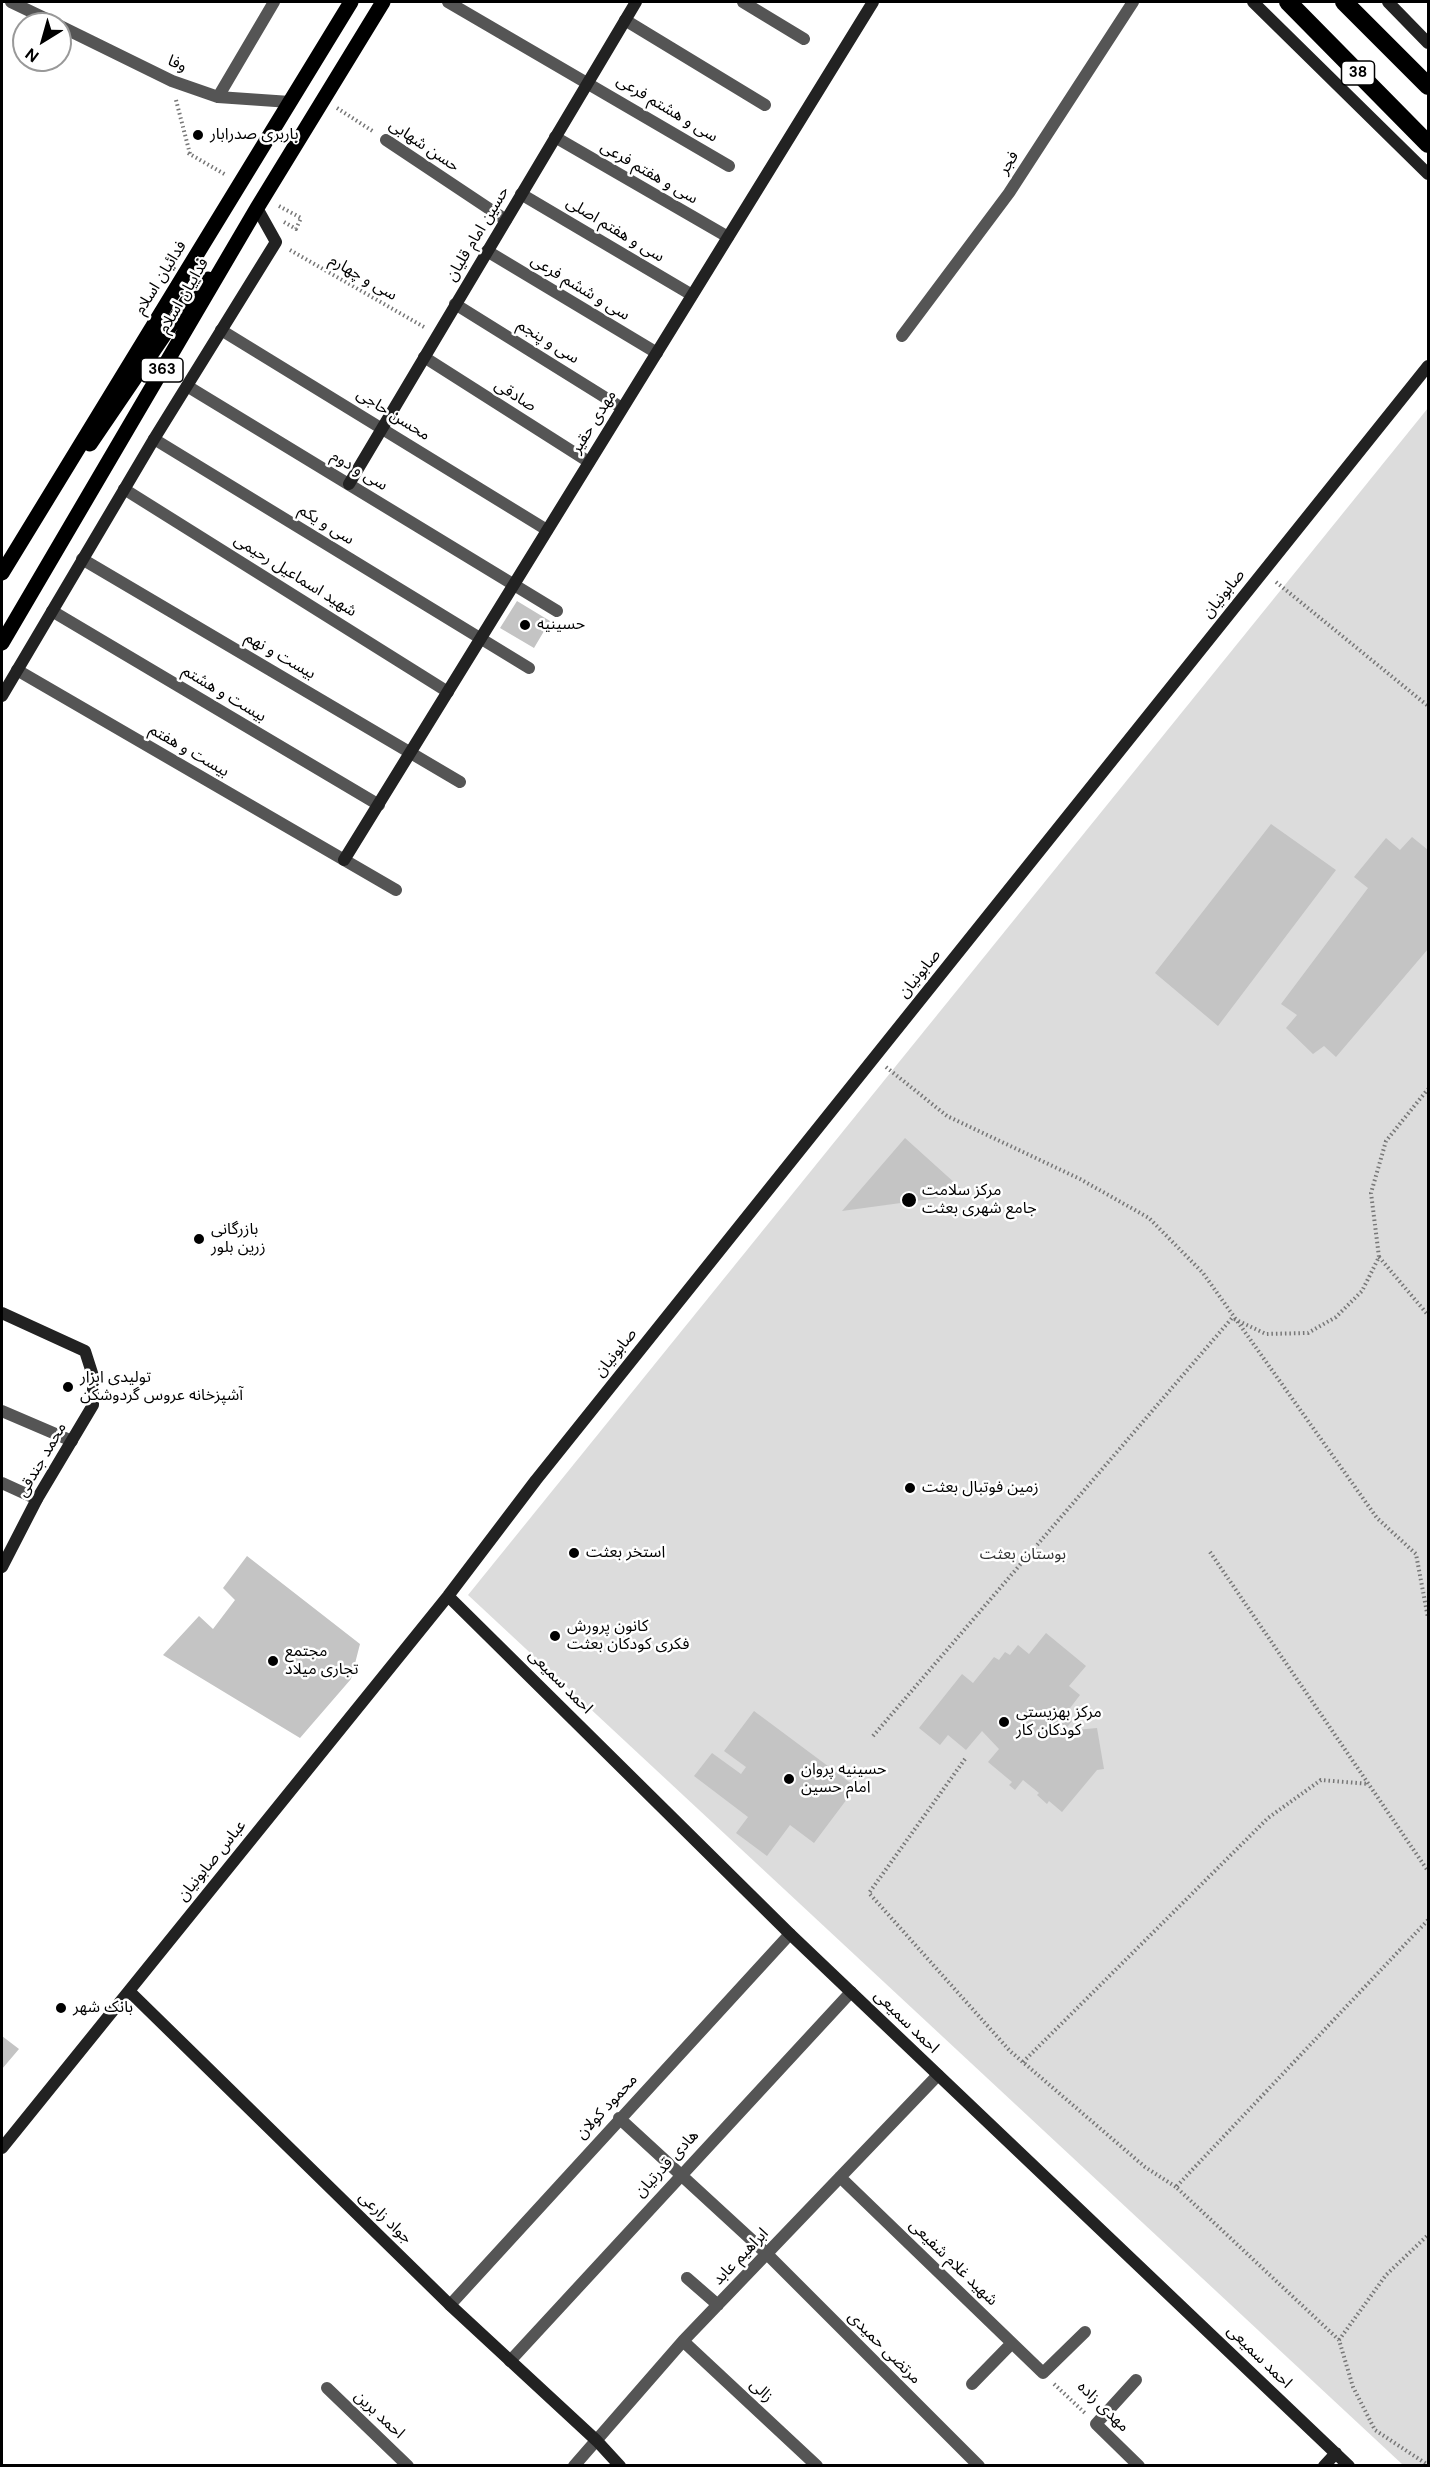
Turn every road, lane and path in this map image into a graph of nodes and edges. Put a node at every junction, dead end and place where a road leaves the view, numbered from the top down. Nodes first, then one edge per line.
1 (11, 2) edge
2 (274, 2) edge
3 (351, 2) edge
4 (383, 2) edge
5 (448, 2) edge
6 (636, 2) edge
7 (743, 2) edge
8 (873, 2) edge
9 (1133, 2) edge
10 (1253, 2) edge
11 (1288, 2) edge
12 (1344, 2) edge
13 (1388, 2) edge
14 (31, 12) edge
15 (625, 20) junction
16 (72, 32) edge
17 (804, 39) dead end
18 (1428, 43) edge
19 (172, 81) junction
20 (588, 82) junction
21 (1428, 86) edge
22 (218, 97) junction
23 (324, 99) junction
24 (291, 102) junction
25 (765, 105) dead end
26 (555, 137) junction
27 (386, 141) joint
28 (1428, 144) edge
29 (188, 153) dead end
30 (729, 166) dead end
31 (1428, 174) edge
32 (521, 194) junction
33 (257, 208) junction
34 (301, 218) dead end
35 (506, 220) junction
36 (296, 229) dead end
37 (728, 237) junction
38 (276, 242) junction
39 (487, 251) junction
40 (227, 260) junction
41 (692, 295) junction
42 (455, 304) junction
43 (221, 330) junction
44 (437, 335) junction
45 (902, 336) dead end
46 (657, 353) junction
47 (424, 357) junction
48 (1426, 371) edge
49 (187, 386) junction
50 (622, 408) junction
51 (382, 427) junction
52 (154, 439) junction
53 (590, 462) junction
54 (349, 484) junction
55 (50, 489) junction
56 (124, 489) junction
57 (547, 530) junction
58 (82, 559) junction
59 (1264, 572) junction
60 (2, 573) edge
61 (514, 584) junction
62 (52, 611) junction
63 (557, 611) dead end
64 (480, 640) junction
65 (2, 643) edge
66 (529, 668) dead end
67 (17, 670) junction
68 (448, 692) junction
69 (2, 696) edge
70 (1428, 706) edge
71 (411, 752) junction
72 (460, 782) dead end
73 (379, 805) junction
74 (344, 860) junction
75 (396, 890) dead end
76 (874, 1058) junction
77 (1428, 1089) edge
78 (1379, 1257) junction
79 (2, 1313) edge
80 (1428, 1315) edge
81 (1232, 1318) junction
82 (2, 1412) edge
83 (72, 1441) junction
84 (2, 1483) edge
85 (37, 1499) junction
86 (1210, 1552) dead end
87 (3, 1560) edge
88 (448, 1596) junction
89 (1428, 1618) edge
90 (873, 1736) dead end
91 (965, 1759) dead end
92 (1369, 1784) junction
93 (1428, 1871) edge
94 (1428, 1920) edge
95 (790, 1934) junction
96 (129, 1991) junction
97 (851, 1992) junction
98 (1023, 2062) junction
99 (938, 2075) junction
100 (619, 2118) junction
101 (2, 2148) edge
102 (680, 2174) junction
103 (840, 2177) junction
104 (1176, 2187) junction
105 (1428, 2235) edge
106 (767, 2254) junction
107 (687, 2278) dead end
108 (450, 2305) junction
109 (718, 2305) junction
110 (1085, 2332) dead end
111 (1339, 2340) junction
112 (683, 2341) junction
113 (1012, 2343) junction
114 (510, 2361) junction
115 (1043, 2373) junction
116 (1136, 2380) dead end
117 (972, 2384) dead end
118 (327, 2388) dead end
119 (1096, 2424) junction
120 (597, 2441) junction
121 (1336, 2453) junction
122 (1428, 2465) edge
123 (408, 2466) edge
124 (574, 2466) edge
125 (620, 2466) edge
126 (817, 2466) edge
127 (979, 2466) edge
128 (1139, 2466) edge
129 (1324, 2466) edge
130 (1349, 2466) edge

1 - 14 street, وفا
2 - 22 street
3 - 24 main road, فدائیان اسلام
4 - 23 main road, فداییان اسلام / 363
5 - 20 street, سی و هشتم فرعی
6 - 15 street, حسین امام قلیان
7 - 17 street
8 - 37 street, مهدی حقیر
9 - 45 street, فجر
10 - 31 street
11 - 28 highway, 38
12 - 21 highway, 38
13 - 18 street
15 - 20 street, حسین امام قلیان
15 - 25 street
16 - 19 street, وفا
19 - 22 street, وفا
19 - 29 path
20 - 26 street, حسین امام قلیان
20 - 30 street, سی و هشتم فرعی
22 - 24 street, وفا
23 - 27 path, حسن شهابی
23 - 33 main road, فداییان اسلام / 363
24 - 55 main road, فدائیان اسلام
26 - 32 street, حسین امام قلیان
26 - 37 street, سی و هفتم فرعی
27 - 35 street, حسن شهابی
32 - 35 street, حسین امام قلیان
32 - 41 street, سی و هفتم اصلی
33 - 38 street
33 - 40 main road, فداییان اسلام / 363
34 - 36 path
35 - 39 street, حسین امام قلیان
37 - 41 street, مهدی حقیر
38 - 43 street
38 - 44 path, سی و چهارم
39 - 42 street, حسین امام قلیان
39 - 46 street, سی و ششم فرعی
40 - 55 main road
40 - 65 main road, فداییان اسلام / 363
41 - 46 street, مهدی حقیر
42 - 44 street, حسین امام قلیان
42 - 50 street, سی و پنجم
43 - 49 street
43 - 51 street, محسن حاجی
44 - 47 street, حسین امام قلیان
46 - 50 street, مهدی حقیر
47 - 51 street, حسین امام قلیان
47 - 53 street, صادقی
48 - 59 street, صابونیان
49 - 52 street
49 - 54 street, سی و دوم
50 - 53 street, مهدی حقیر
51 - 54 street, حسین امام قلیان
51 - 57 street, محسن حاجی
52 - 56 street
52 - 64 street, سی و یکم
53 - 57 street, مهدی حقیر
54 - 61 street, سی و دوم
55 - 60 main road, فدائیان اسلام
56 - 58 street
56 - 68 street, شهید اسماعیل رحیمی
57 - 61 street, مهدی حقیر
58 - 62 street
58 - 71 street, بیست و نهم
59 - 70 path
59 - 76 street, صابونیان
61 - 63 street, سی و دوم
61 - 64 street, مهدی حقیر
62 - 67 street
62 - 73 street, بیست و هشتم
64 - 66 street, سی و یکم
64 - 68 street, مهدی حقیر
67 - 69 street
67 - 74 street, بیست و هفتم
68 - 71 street, مهدی حقیر
71 - 72 street, بیست و نهم
71 - 73 street, مهدی حقیر
73 - 74 street, مهدی حقیر
74 - 75 street, بیست و هفتم
76 - 81 path
76 - 88 street, صابونیان
77 - 78 path
78 - 80 path
78 - 81 path
79 - 83 street, محمد جندقی
81 - 89 path
81 - 90 path
82 - 83 street
83 - 85 street, محمد جندقی
84 - 85 street
85 - 87 street, محمد جندقی
86 - 92 path
88 - 95 street, احمد سمیعی
88 - 96 street, عباس صابونیان
91 - 98 path
92 - 93 path
92 - 98 path
94 - 104 path
95 - 97 street, احمد سمیعی
95 - 100 street, محمود کولان
96 - 101 street, عباس صابونیان
96 - 108 street, جواد زارعی
97 - 99 street, احمد سمیعی
97 - 102 street, هادی قدرتیان
98 - 104 path
99 - 103 street, ابراهیم عابد
99 - 121 street, احمد سمیعی
100 - 102 street, مرتضی حمیدی
100 - 108 street, محمود کولان
102 - 106 street, مرتضی حمیدی
102 - 114 street, هادی قدرتیان
103 - 106 street, ابراهیم عابد
103 - 113 street, شهید غلام شفیعی
104 - 111 path
105 - 111 path
106 - 109 street, ابراهیم عابد
106 - 127 street, مرتضی حمیدی
107 - 109 street
108 - 114 street, جواد زارعی
109 - 112 street, ابراهیم عابد
110 - 115 street
111 - 122 path
112 - 120 street, ابراهیم عابد
112 - 126 street, زالی
113 - 115 street, شهید غلام شفیعی
113 - 117 street
114 - 120 street, جواد زارعی
115 - 119 path, مهدی زاده
116 - 119 street
118 - 123 street, احمد برین
119 - 128 street, مهدی زاده
120 - 124 street, ابراهیم عابد
120 - 125 street, جواد زارعی
121 - 129 street
121 - 130 street, احمد سمیعی

